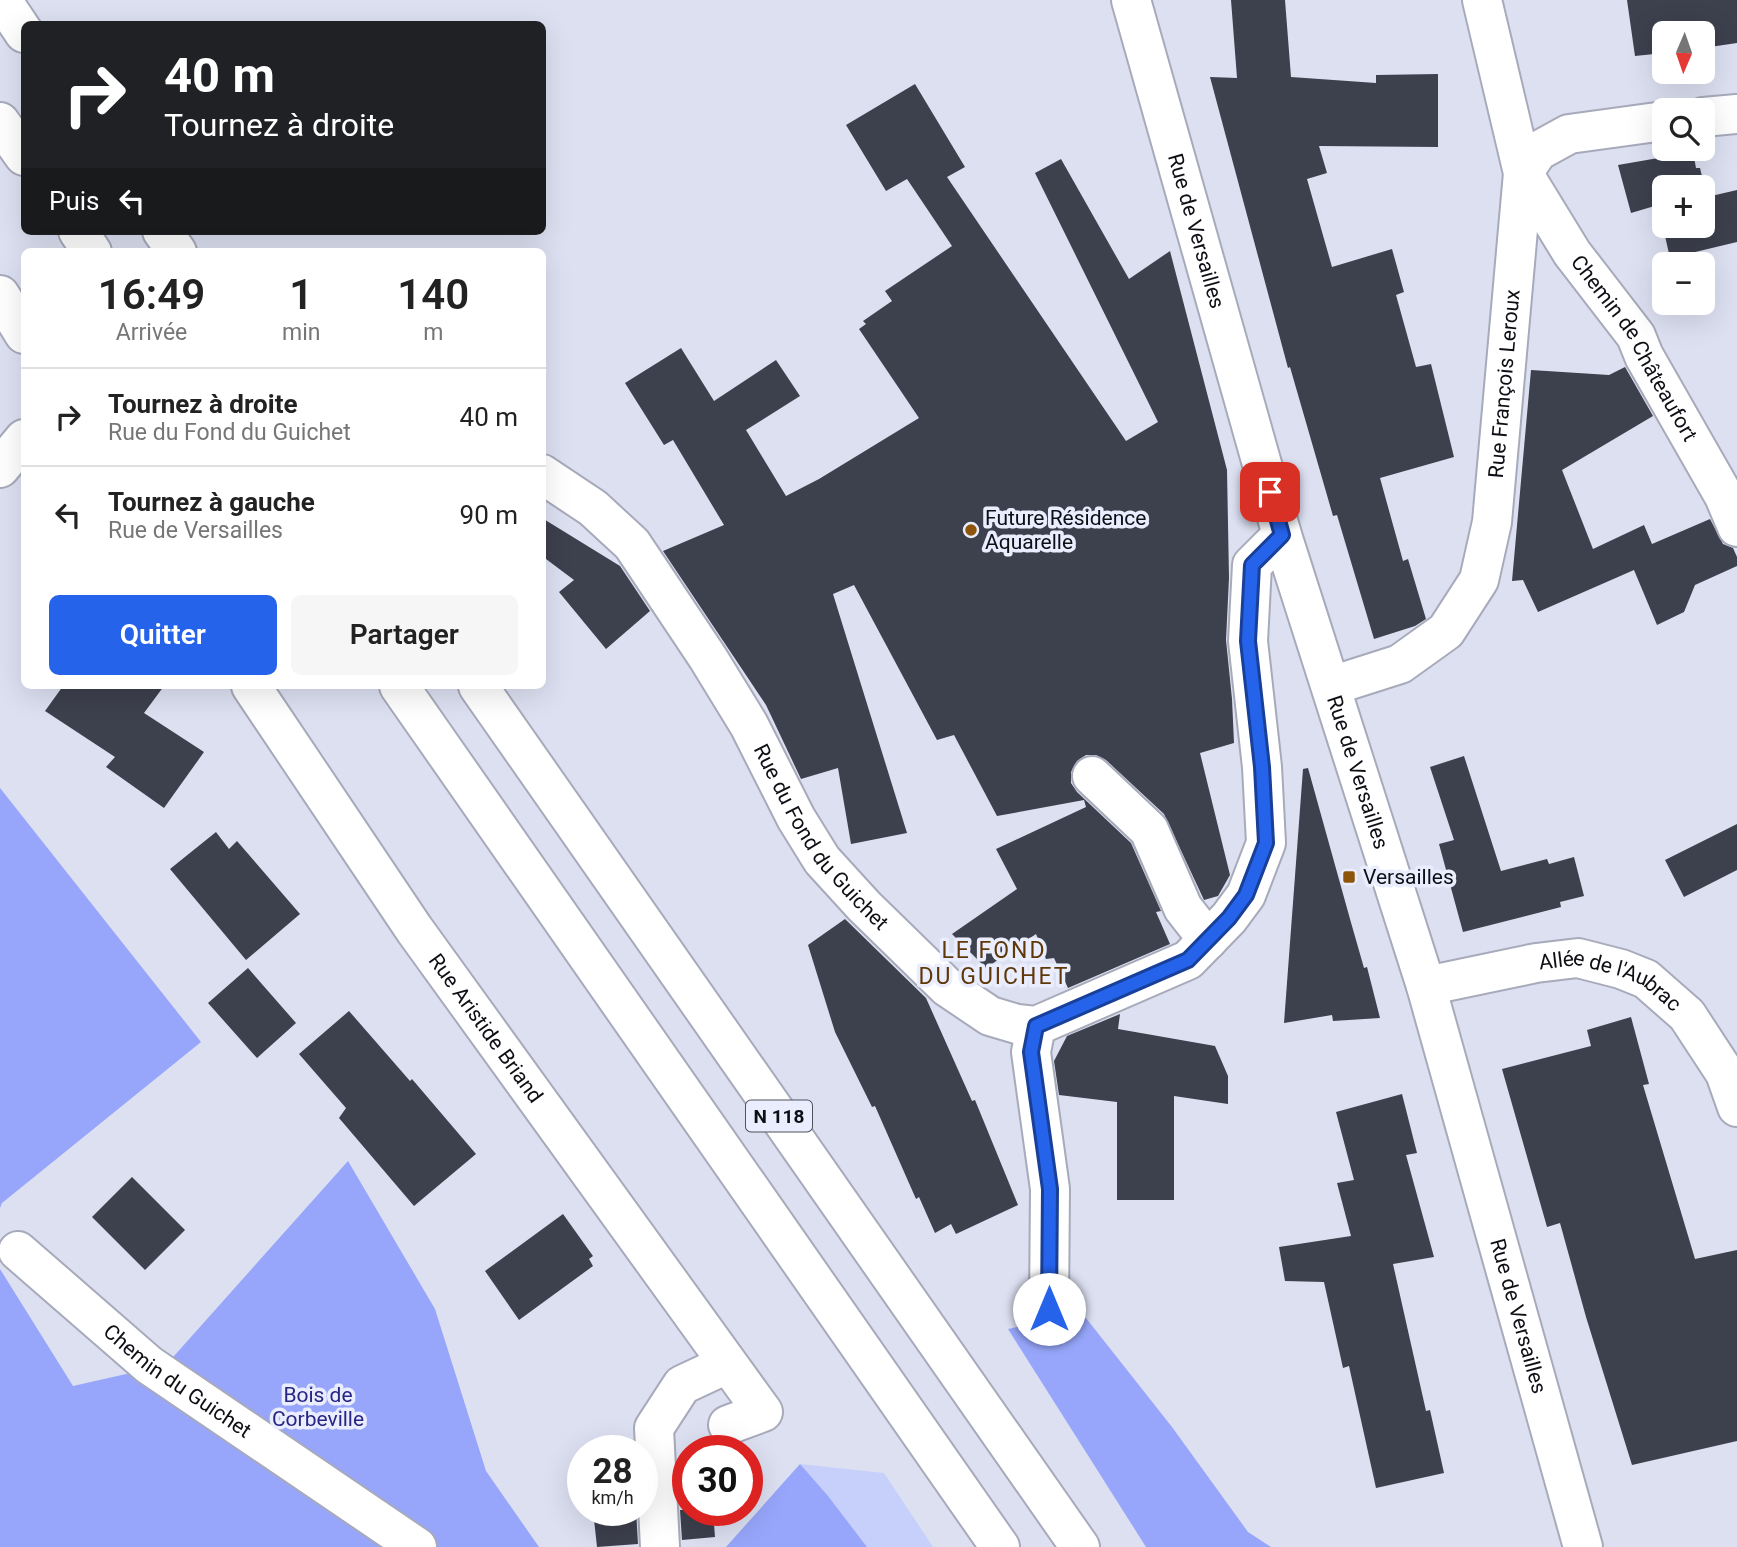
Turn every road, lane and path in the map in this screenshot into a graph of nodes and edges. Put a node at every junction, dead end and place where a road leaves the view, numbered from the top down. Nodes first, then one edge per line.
1 (2, 0) edge
2 (1131, 0) edge
3 (1482, 0) edge
4 (21, 28) edge
5 (1737, 114) edge
6 (1715, 116) edge
7 (0, 122) edge
8 (1652, 123) edge
9 (21, 152) edge
10 (1522, 173) junction
11 (0, 295) edge
12 (21, 329) edge
13 (21, 443) edge
14 (0, 468) edge
15 (546, 477) edge
16 (1737, 527) edge
17 (1282, 535) junction
18 (1331, 686) junction
19 (253, 689) edge
20 (401, 689) edge
21 (480, 689) edge
22 (1091, 776) dead end
23 (1208, 940) junction
24 (1426, 986) junction
25 (1036, 1026) junction
26 (1737, 1107) edge
27 (18, 1251) dead end
28 (1049, 1309) dead end
29 (727, 1364) junction
30 (728, 1424) dead end
31 (417, 1547) edge
32 (660, 1547) edge
33 (1000, 1547) edge
34 (1080, 1547) edge
35 (1583, 1547) edge

1 - 4 main road
2 - 17 main road, Rue de Versailles
3 - 10 main road, Rue François Leroux
5 - 6 main road
7 - 9 main road
8 - 10 main road
10 - 16 main road, Chemin de Châteaufort
10 - 18 main road, Rue François Leroux
11 - 12 main road
13 - 14 main road
15 - 25 main road, Rue du Fond du Guichet
17 - 18 main road, Rue de Versailles
17 - 23 main road
18 - 24 main road, Rue de Versailles
19 - 29 main road, Rue Aristide Briand
20 - 33 main road, N 118
21 - 34 main road, N 118
22 - 23 main road
23 - 25 main road
24 - 26 main road, Allée de l'Aubrac
24 - 35 main road, Rue de Versailles
25 - 28 main road
27 - 31 main road, Chemin du Guichet
29 - 30 main road, Rue Aristide Briand
29 - 32 main road

